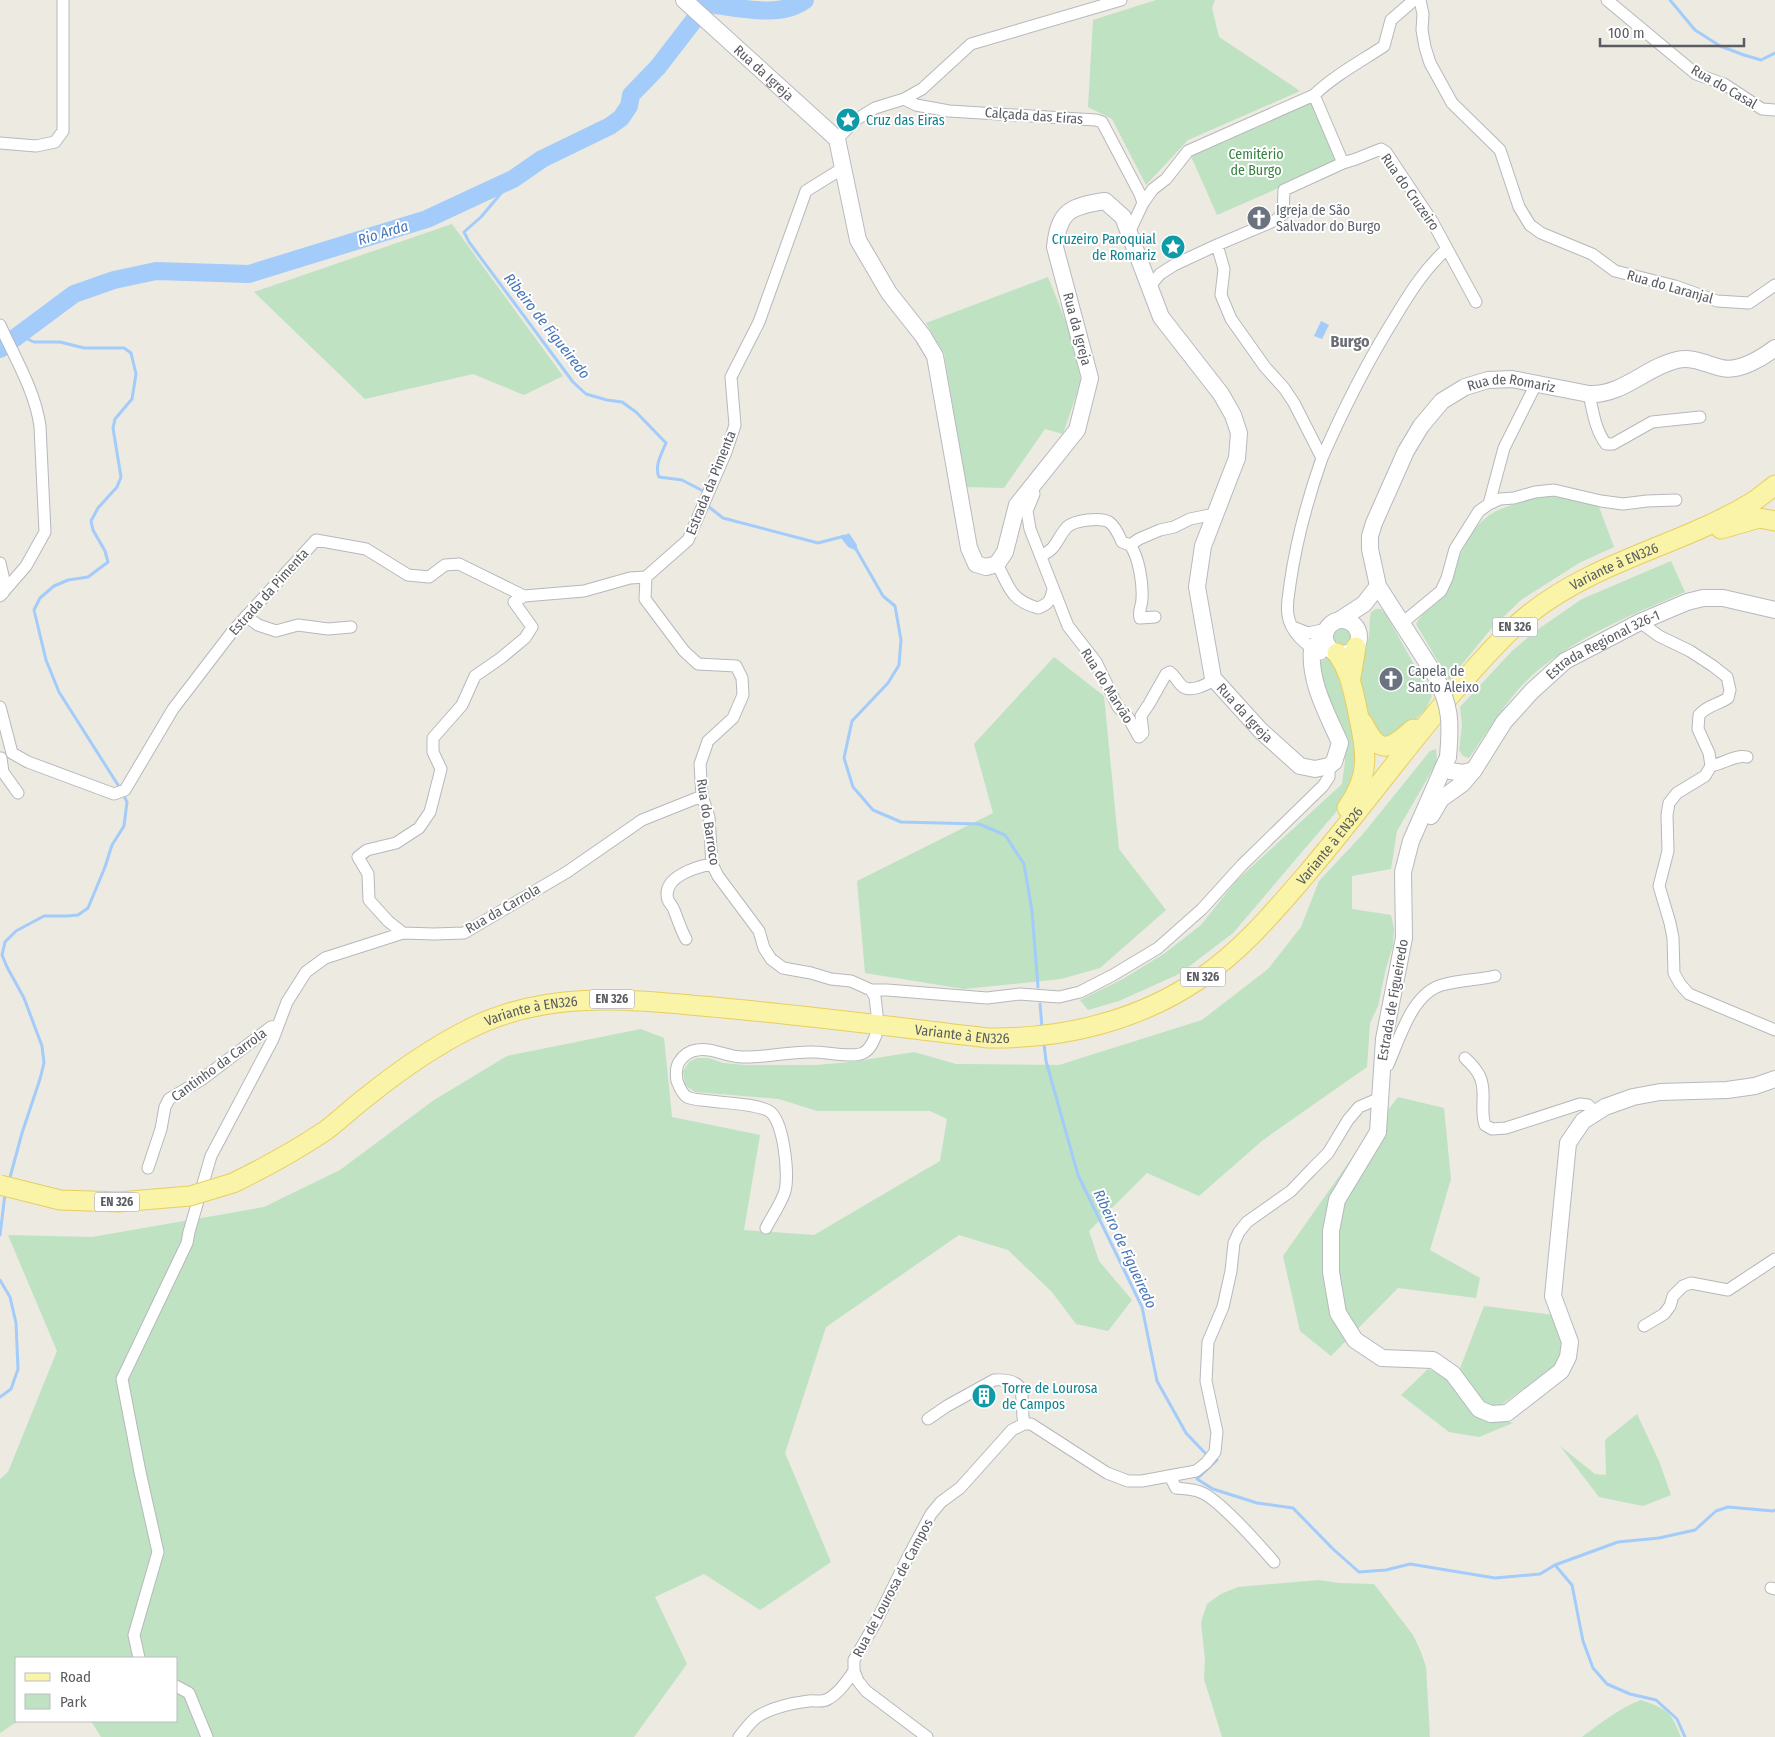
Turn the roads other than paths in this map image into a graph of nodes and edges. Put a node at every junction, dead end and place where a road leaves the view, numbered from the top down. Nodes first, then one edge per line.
1 (63, 0) edge
2 (1121, 0) edge
3 (1414, 0) edge
4 (1420, 0) edge
5 (1607, 0) edge
6 (688, 3) edge
7 (1314, 94) junction
8 (904, 99) junction
9 (1775, 110) edge
10 (837, 138) junction
11 (0, 143) edge
12 (1343, 163) junction
13 (843, 168) junction
14 (1143, 203) junction
15 (1129, 233) junction
16 (1217, 245) junction
17 (1447, 249) junction
18 (1775, 285) edge
19 (1150, 286) junction
20 (1476, 302) dead end
21 (2, 330) edge
22 (1775, 348) edge
23 (1536, 384) junction
24 (1589, 394) junction
25 (1700, 417) dead end
26 (1322, 458) junction
27 (1775, 485) edge
28 (1031, 487) junction
29 (1676, 500) dead end
30 (1489, 504) junction
31 (1215, 514) junction
32 (1775, 521) edge
33 (1130, 545) junction
34 (1041, 555) junction
35 (0, 563) edge
36 (997, 564) junction
37 (1610, 565) junction
38 (646, 577) junction
39 (1378, 586) junction
40 (1053, 588) junction
41 (1, 595) edge
42 (524, 596) junction
43 (1364, 604) junction
44 (1775, 610) edge
45 (246, 616) junction
46 (1154, 617) dead end
47 (1341, 619) junction
48 (1640, 622) junction
49 (1401, 624) junction
50 (1292, 626) junction
51 (351, 627) dead end
52 (1357, 638) junction
53 (1325, 645) junction
54 (1351, 677) junction
55 (1215, 679) junction
56 (0, 707) edge
57 (1438, 710) junction
58 (1358, 711) junction
59 (4, 756) edge
60 (1747, 758) dead end
61 (1446, 763) junction
62 (1329, 766) junction
63 (1711, 766) junction
64 (1474, 770) junction
65 (18, 793) dead end
66 (702, 796) junction
67 (1415, 832) junction
68 (1319, 859) junction
69 (712, 864) junction
70 (403, 933) junction
71 (686, 940) dead end
72 (1496, 976) dead end
73 (871, 990) junction
74 (877, 1014) dead end
75 (278, 1026) junction
76 (1775, 1030) edge
77 (876, 1035) dead end
78 (1465, 1058) dead end
79 (1381, 1067) junction
80 (1775, 1079) edge
81 (1380, 1098) junction
82 (1596, 1112) junction
83 (148, 1168) dead end
84 (0, 1185) edge
85 (766, 1228) dead end
86 (1775, 1259) edge
87 (1644, 1326) dead end
88 (928, 1419) dead end
89 (1024, 1424) junction
90 (1170, 1476) junction
91 (1274, 1562) dead end
92 (139, 1657) edge
93 (854, 1671) junction
94 (178, 1687) edge
95 (207, 1737) edge
96 (739, 1737) edge
97 (927, 1737) edge

1 - 11 street
2 - 8 street
3 - 7 street
4 - 18 street, Rua do Laranjal
5 - 9 street, Rua do Casal
6 - 10 street, Rua da Igreja
7 - 12 street
7 - 14 street
8 - 10 street
8 - 14 street, Calçada das Eiras
10 - 13 street
12 - 16 street
12 - 17 street, Rua do Cruzeiro
13 - 36 street
13 - 38 street, Estrada da Pimenta
14 - 15 street
15 - 19 street, Rua da Igreja
15 - 28 street, Rua da Igreja
16 - 19 street
16 - 26 street
17 - 20 street, Rua do Cruzeiro
17 - 26 street
19 - 31 street, Rua da Igreja
21 - 41 street
22 - 24 street, Rua de Romariz
23 - 24 street, Rua de Romariz
23 - 30 street
23 - 39 street, Rua de Romariz
24 - 25 street
26 - 50 street
27 - 37 main road, Variante à EN326 / EN 326
28 - 34 street, Rua do Marvão
28 - 36 street, Rua da Igreja
29 - 30 street
30 - 49 street
31 - 33 street
31 - 55 street, Rua da Igreja
32 - 37 main road
33 - 34 street
33 - 46 street
34 - 40 street, Rua do Marvão
35 - 41 street
36 - 40 street
37 - 57 main road, Variante à EN326 / EN 326
38 - 42 street
38 - 66 street, Rua do Barroco
39 - 43 street
39 - 49 street, Estrada de Figueiredo
40 - 55 street, Rua do Marvão
42 - 45 street, Estrada da Pimenta
42 - 70 street
43 - 47 street
43 - 52 street
44 - 48 street, Estrada Regional 326-1
45 - 51 street
45 - 59 street, Estrada da Pimenta
47 - 52 street
47 - 53 street
48 - 63 street
48 - 64 street, Estrada Regional 326-1
49 - 61 street, Estrada de Figueiredo, bridge
50 - 53 street
50 - 53 street
52 - 53 street
52 - 54 main road
53 - 54 main road
53 - 62 street
54 - 58 main road
55 - 62 street, Rua da Igreja
56 - 59 street
57 - 58 main road
57 - 68 main road, Variante à EN326 / EN 326
58 - 68 main road
59 - 65 street
60 - 63 street
61 - 64 street
61 - 67 street, Estrada de Figueiredo
62 - 73 street
63 - 76 street
64 - 67 street, Estrada Regional 326-1
66 - 69 street, Rua do Barroco
66 - 70 street, Rua da Carrola
67 - 79 street, Estrada de Figueiredo
68 - 84 main road, Variante à EN326 / EN 326, bridge
69 - 71 street
69 - 73 street, Rua do Barroco
70 - 75 street, Rua da Carrola
72 - 79 street
73 - 74 street
75 - 83 street, Cantinho da Carrola
75 - 92 street, Rua da Carrola
77 - 85 street
78 - 82 street
79 - 81 street, Estrada de Figueiredo
80 - 82 street, Estrada de Figueiredo
81 - 82 street, Estrada de Figueiredo
81 - 90 street
86 - 87 street
88 - 89 street
89 - 90 street
89 - 93 street, Rua de Lourosa de Campos
90 - 91 street
93 - 96 street
93 - 97 street, Rua de Lourosa de Campos
94 - 95 street

